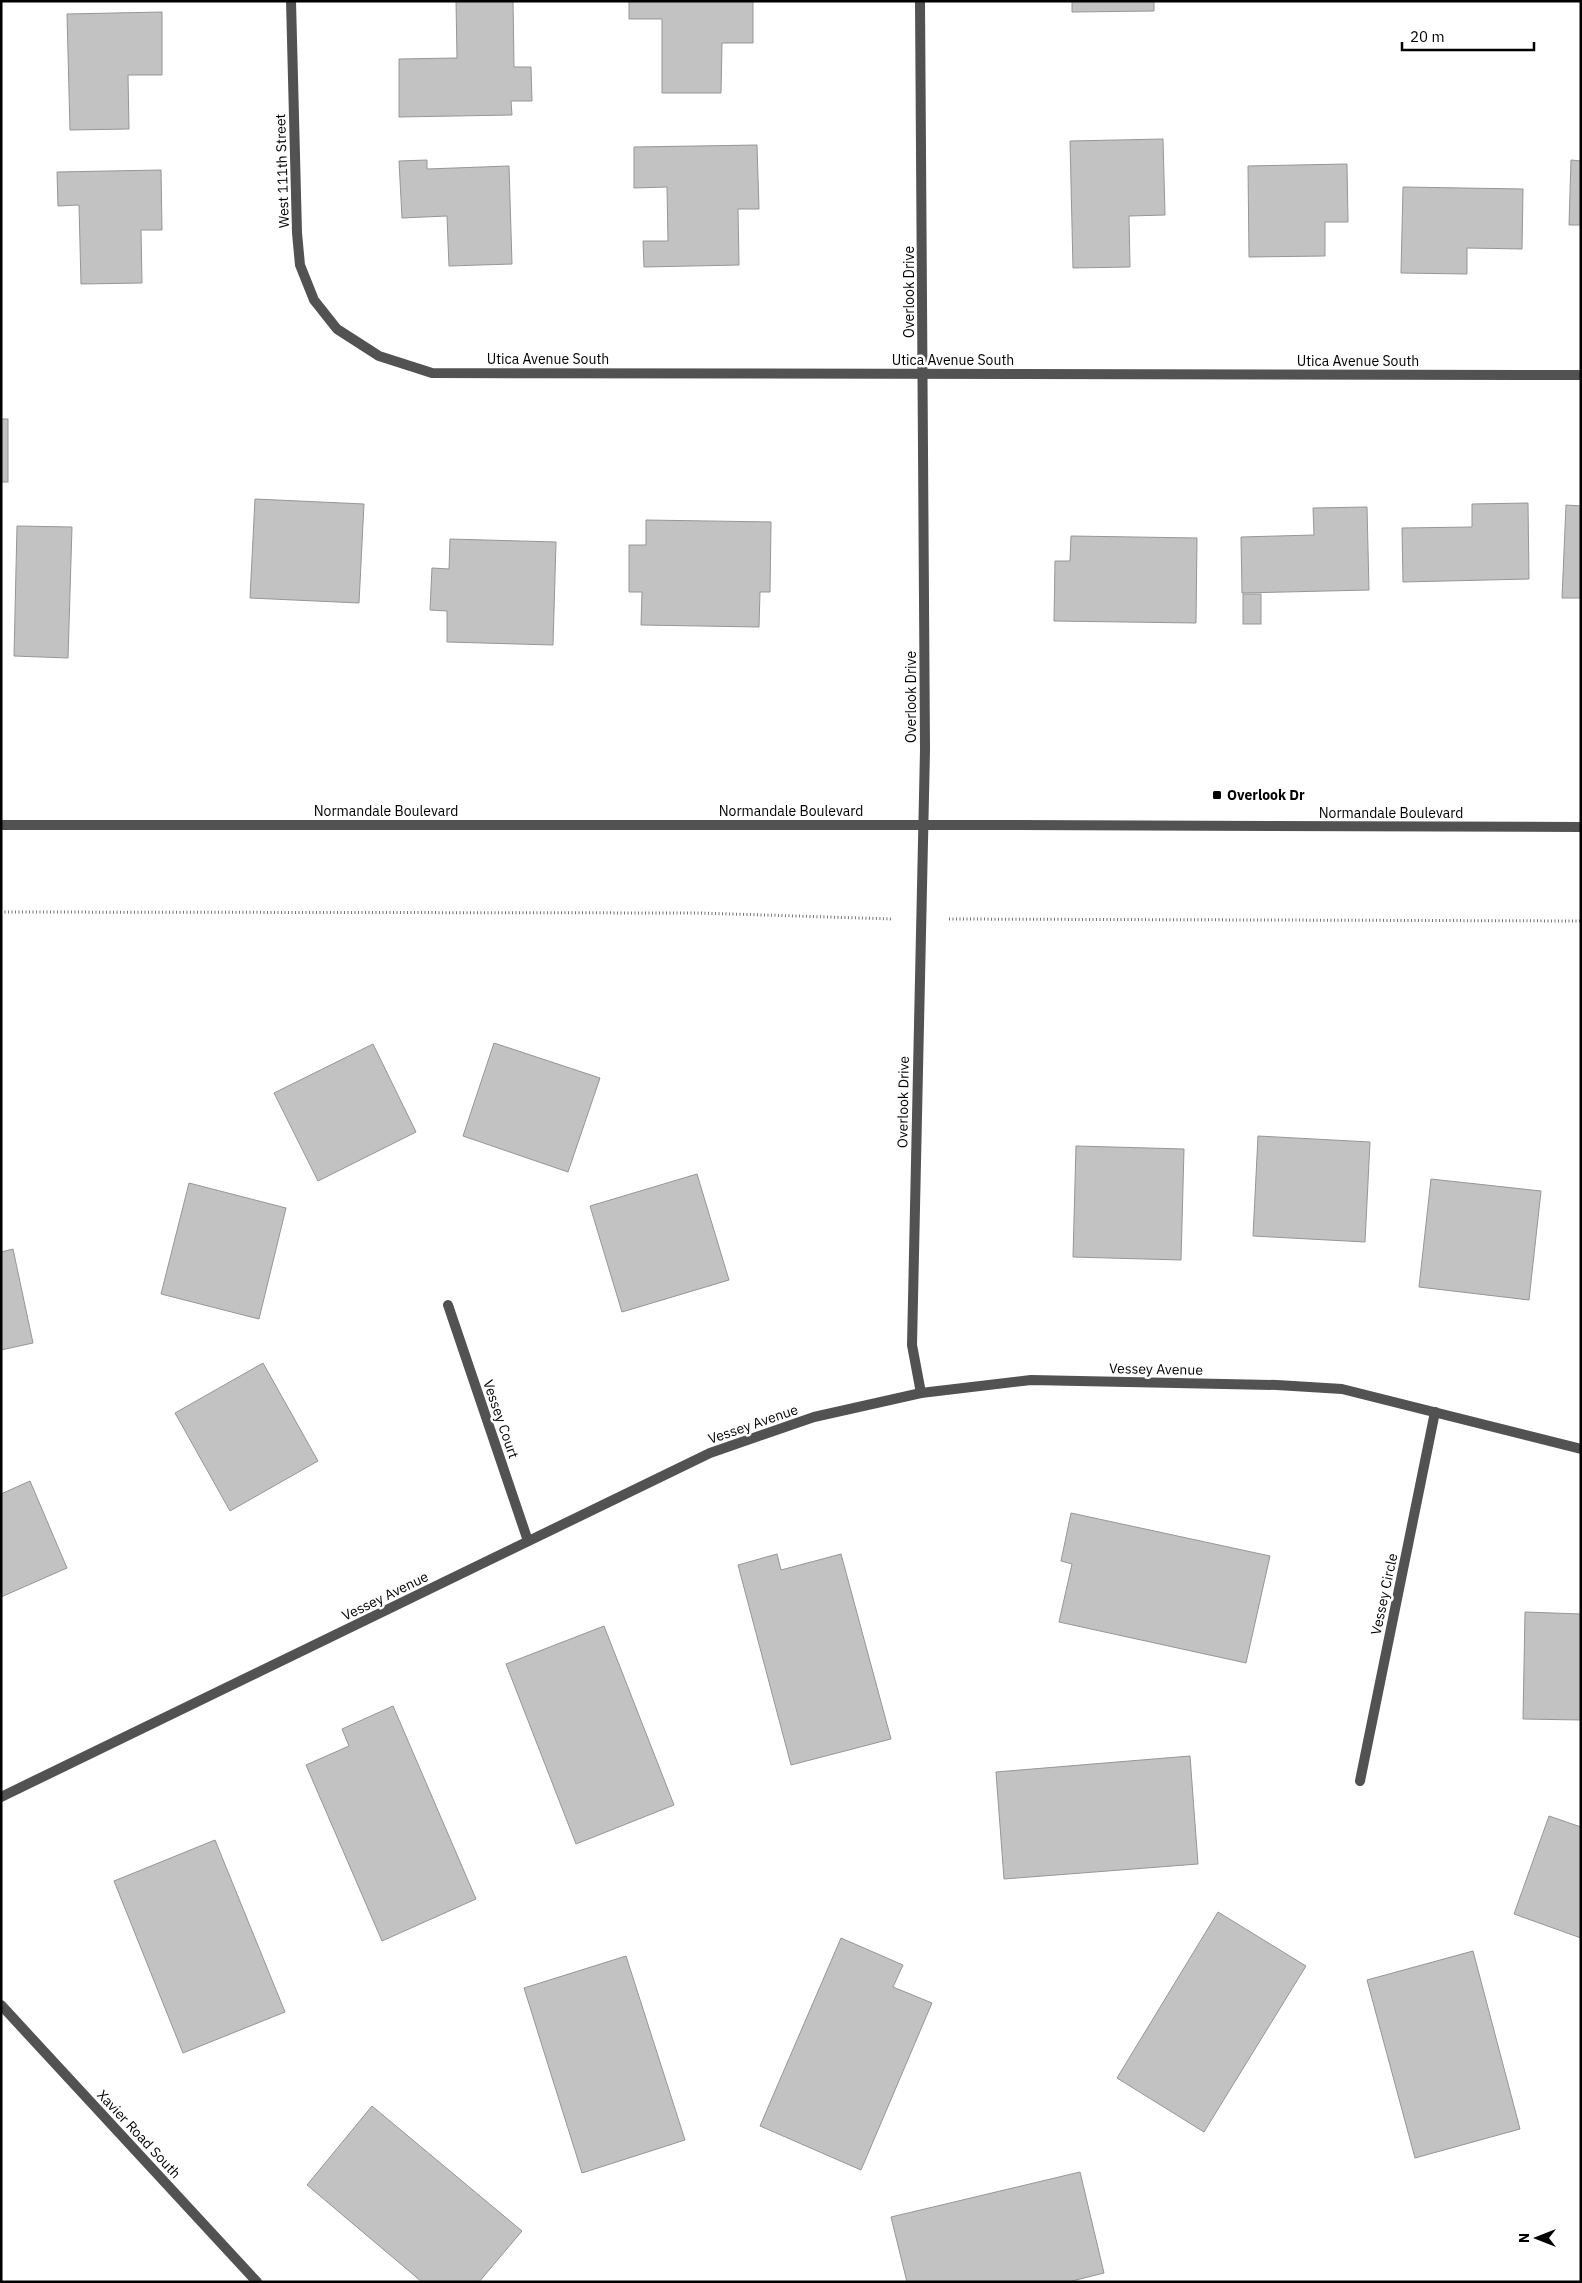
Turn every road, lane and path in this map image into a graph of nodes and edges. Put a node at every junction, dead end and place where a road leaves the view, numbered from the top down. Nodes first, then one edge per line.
1 (291, 1) edge
2 (920, 1) edge
3 (337, 329) joint
4 (923, 374) junction
5 (1581, 375) edge
6 (1, 825) edge
7 (922, 825) junction
8 (1581, 827) edge
9 (1, 912) edge
10 (920, 920) junction
11 (1581, 921) edge
12 (448, 1305) dead end
13 (921, 1392) junction
14 (1435, 1412) junction
15 (1581, 1449) edge
16 (528, 1541) junction
17 (1360, 1781) dead end
18 (1, 1797) edge
19 (1, 2005) edge
20 (257, 2282) edge

1 - 3 street, West 111th Street
2 - 4 street, Overlook Drive
3 - 4 street, Utica Avenue South
4 - 5 street, Utica Avenue South
4 - 7 street, Overlook Drive
6 - 7 street, Normandale Boulevard
7 - 8 street, Normandale Boulevard
7 - 10 street, Overlook Drive
9 - 10 path
10 - 11 path
10 - 13 street, Overlook Drive
12 - 16 street, Vessey Court
13 - 14 street, Vessey Avenue
13 - 16 street, Vessey Avenue
14 - 15 street, Vessey Avenue
14 - 17 street, Vessey Circle
16 - 18 street, Vessey Avenue
19 - 20 street, Xavier Road South

